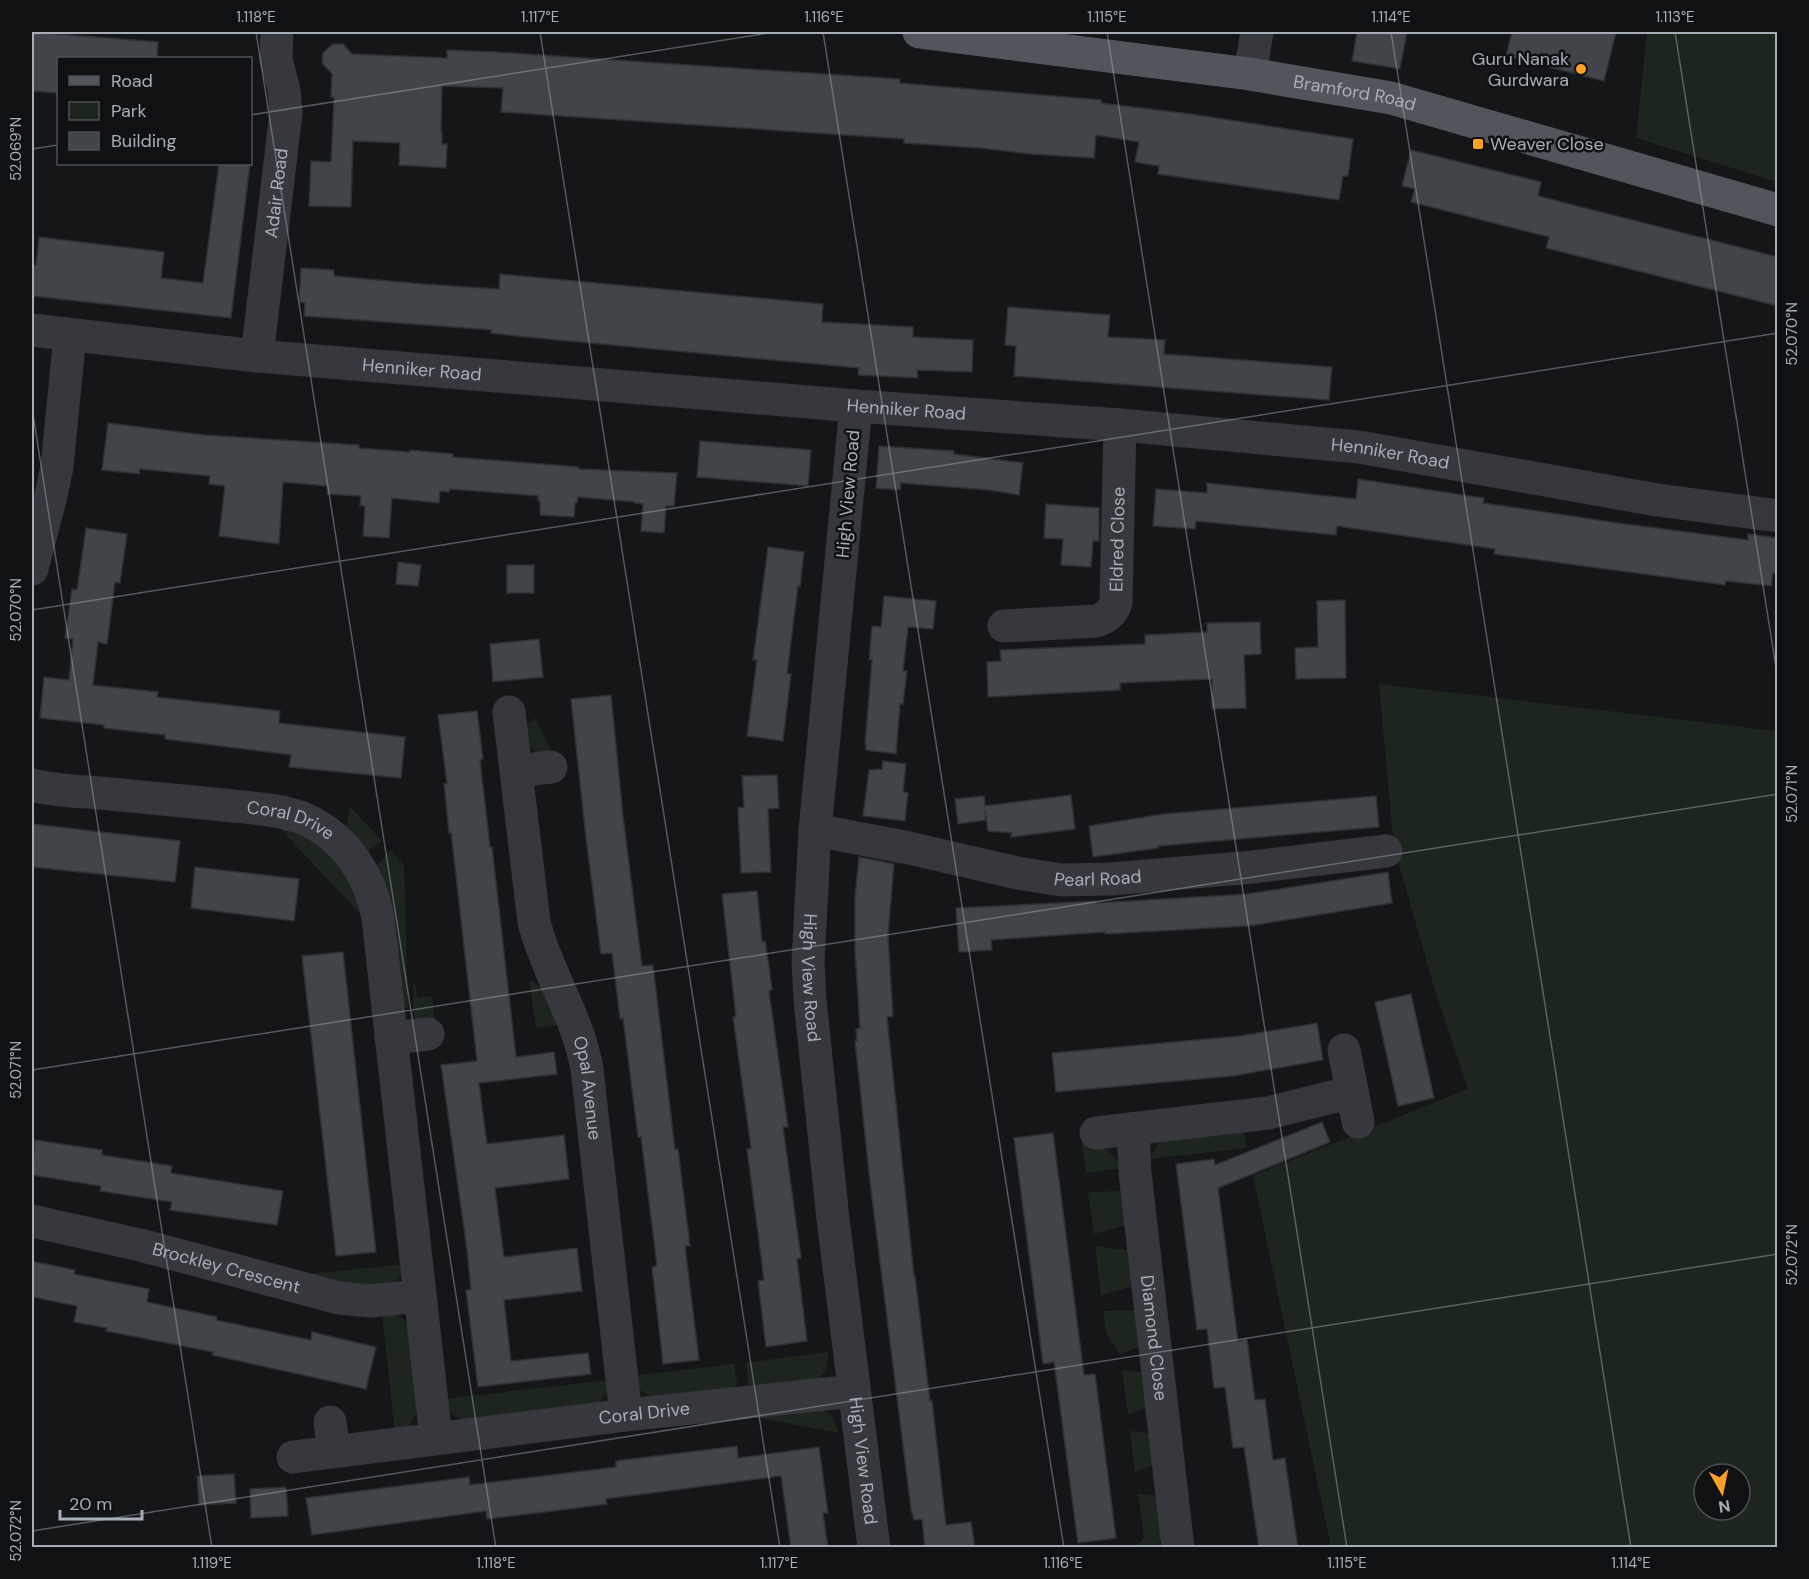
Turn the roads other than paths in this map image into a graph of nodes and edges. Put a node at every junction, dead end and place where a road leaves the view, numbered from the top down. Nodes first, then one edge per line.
1 (277, 32) edge
2 (919, 32) edge
3 (1257, 32) edge
4 (1250, 74) junction
5 (1778, 210) edge
6 (32, 330) edge
7 (70, 335) junction
8 (257, 356) junction
9 (856, 406) junction
10 (1120, 425) junction
11 (1778, 516) edge
12 (32, 569) edge
13 (1004, 626) dead end
14 (509, 712) dead end
15 (550, 767) dead end
16 (516, 771) junction
17 (32, 785) edge
18 (815, 830) junction
19 (1386, 851) dead end
20 (428, 1034) dead end
21 (391, 1038) junction
22 (1344, 1050) dead end
23 (1133, 1129) junction
24 (1096, 1133) dead end
25 (32, 1221) edge
26 (420, 1296) junction
27 (854, 1391) junction
28 (626, 1415) junction
29 (436, 1438) junction
30 (293, 1457) dead end
31 (874, 1548) edge
32 (1178, 1548) edge

1 - 8 street, Adair Road
2 - 4 main road, Bramford Road
3 - 4 street
4 - 5 main road, Bramford Road
6 - 7 street, Henniker Road
7 - 8 street, Henniker Road
7 - 12 street
8 - 9 street, Henniker Road
9 - 10 street, Henniker Road
9 - 18 street, High View Road
10 - 11 street, Henniker Road
10 - 13 street, Eldred Close
14 - 16 street, Opal Avenue
15 - 16 street
16 - 28 street, Opal Avenue
17 - 21 street, Coral Drive
18 - 19 street, Pearl Road
18 - 27 street, High View Road
20 - 21 street
21 - 26 street, Coral Drive
22 - 23 street
23 - 24 street
23 - 32 street, Diamond Close
25 - 26 street, Brockley Crescent
26 - 29 street, Coral Drive
27 - 28 street, Coral Drive
27 - 31 street, High View Road
28 - 29 street, Coral Drive
29 - 30 street, Coral Drive

